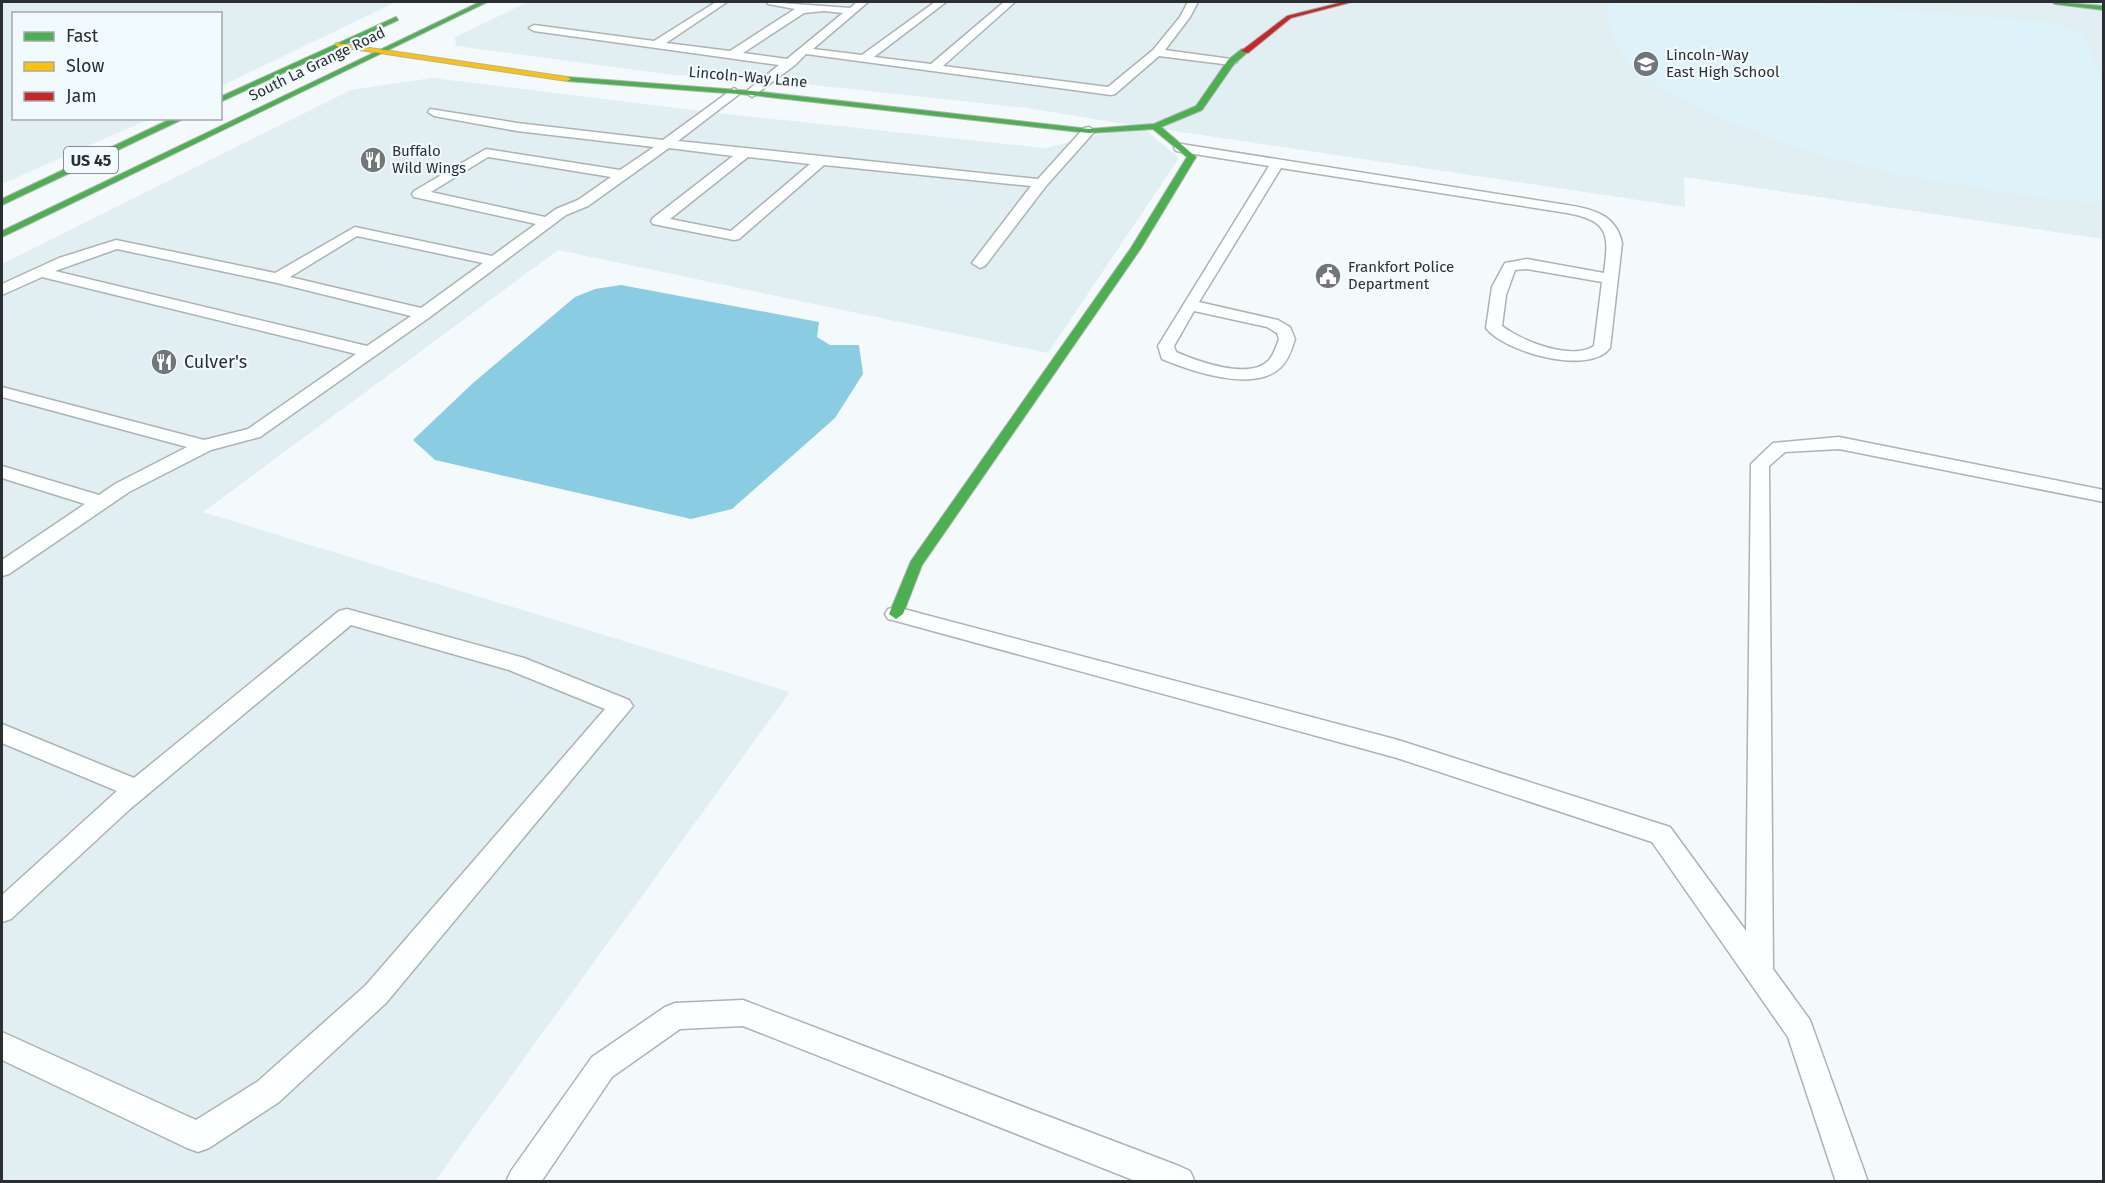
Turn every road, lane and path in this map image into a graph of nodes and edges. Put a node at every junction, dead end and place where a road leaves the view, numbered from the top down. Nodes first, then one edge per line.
1 (484, 2) edge
2 (722, 2) edge
3 (772, 2) edge
4 (863, 2) edge
5 (941, 2) edge
6 (1010, 2) edge
7 (1193, 2) edge
8 (1349, 2) edge
9 (2055, 2) edge
10 (811, 8) junction
11 (2103, 8) edge
12 (852, 11) junction
13 (405, 15) dead end
14 (534, 28) dead end
15 (339, 45) junction
16 (655, 45) junction
17 (806, 51) junction
18 (380, 52) junction
19 (1157, 52) junction
20 (732, 55) junction
21 (864, 59) junction
22 (1231, 62) junction
23 (790, 63) junction
24 (934, 68) junction
25 (734, 92) junction
26 (752, 93) junction
27 (222, 99) edge
28 (434, 112) dead end
29 (177, 120) edge
30 (1155, 126) junction
31 (1089, 130) junction
32 (666, 144) junction
33 (1181, 148) junction
34 (745, 153) junction
35 (820, 160) junction
36 (1277, 163) junction
37 (623, 176) junction
38 (1041, 183) junction
39 (2, 202) edge
40 (548, 222) junction
41 (2, 234) edge
42 (495, 261) junction
43 (980, 262) dead end
44 (39, 272) junction
45 (277, 278) junction
46 (1610, 279) junction
47 (2, 290) edge
48 (1189, 305) junction
49 (424, 314) junction
50 (370, 352) junction
51 (2, 393) edge
52 (204, 446) junction
53 (2, 472) edge
54 (2103, 496) edge
55 (101, 502) junction
56 (2, 569) edge
57 (896, 615) joint
58 (2, 733) edge
59 (122, 802) junction
60 (2, 911) edge
61 (1759, 973) junction
62 (2, 1046) edge
63 (522, 1182) edge
64 (1179, 1182) edge
65 (1852, 1182) edge

1 - 18 street, South La Grange Road / US 45
2 - 16 lane
3 - 10 lane
4 - 12 lane
5 - 21 lane
6 - 24 lane
7 - 19 lane
8 - 22 street, Lincoln-Way Lane
9 - 11 street
10 - 12 lane
10 - 20 lane
12 - 17 lane
13 - 15 street, South La Grange Road
14 - 16 lane
15 - 18 street, Lincoln-Way Lane
15 - 27 street, South La Grange Road
16 - 20 lane
17 - 21 lane
17 - 23 lane
18 - 25 street, Lincoln-Way Lane
18 - 41 street, South La Grange Road / US 45
19 - 22 lane
19 - 24 lane
20 - 23 lane
21 - 24 lane
22 - 30 street, Lincoln-Way Lane
23 - 26 lane
25 - 26 street, Lincoln-Way Lane
25 - 32 lane
26 - 31 street, Lincoln-Way Lane
28 - 32 lane
29 - 39 street, US 45
30 - 31 street, Lincoln-Way Lane
30 - 33 street
31 - 38 lane
32 - 34 lane
32 - 37 lane
33 - 36 lane
33 - 57 street
34 - 35 lane
34 - 35 lane
35 - 38 lane
36 - 46 lane
36 - 48 lane
37 - 40 lane
37 - 40 lane
38 - 43 lane
40 - 42 lane
42 - 45 lane
42 - 49 lane
44 - 45 lane
44 - 47 lane
44 - 50 lane
45 - 49 lane
46 - 46 lane
48 - 48 lane
49 - 50 lane
50 - 52 lane
51 - 52 lane
52 - 55 lane
53 - 55 lane
54 - 61 lane
55 - 56 lane
57 - 61 lane
58 - 59 lane
59 - 60 lane
59 - 62 lane
61 - 65 lane
63 - 64 lane

